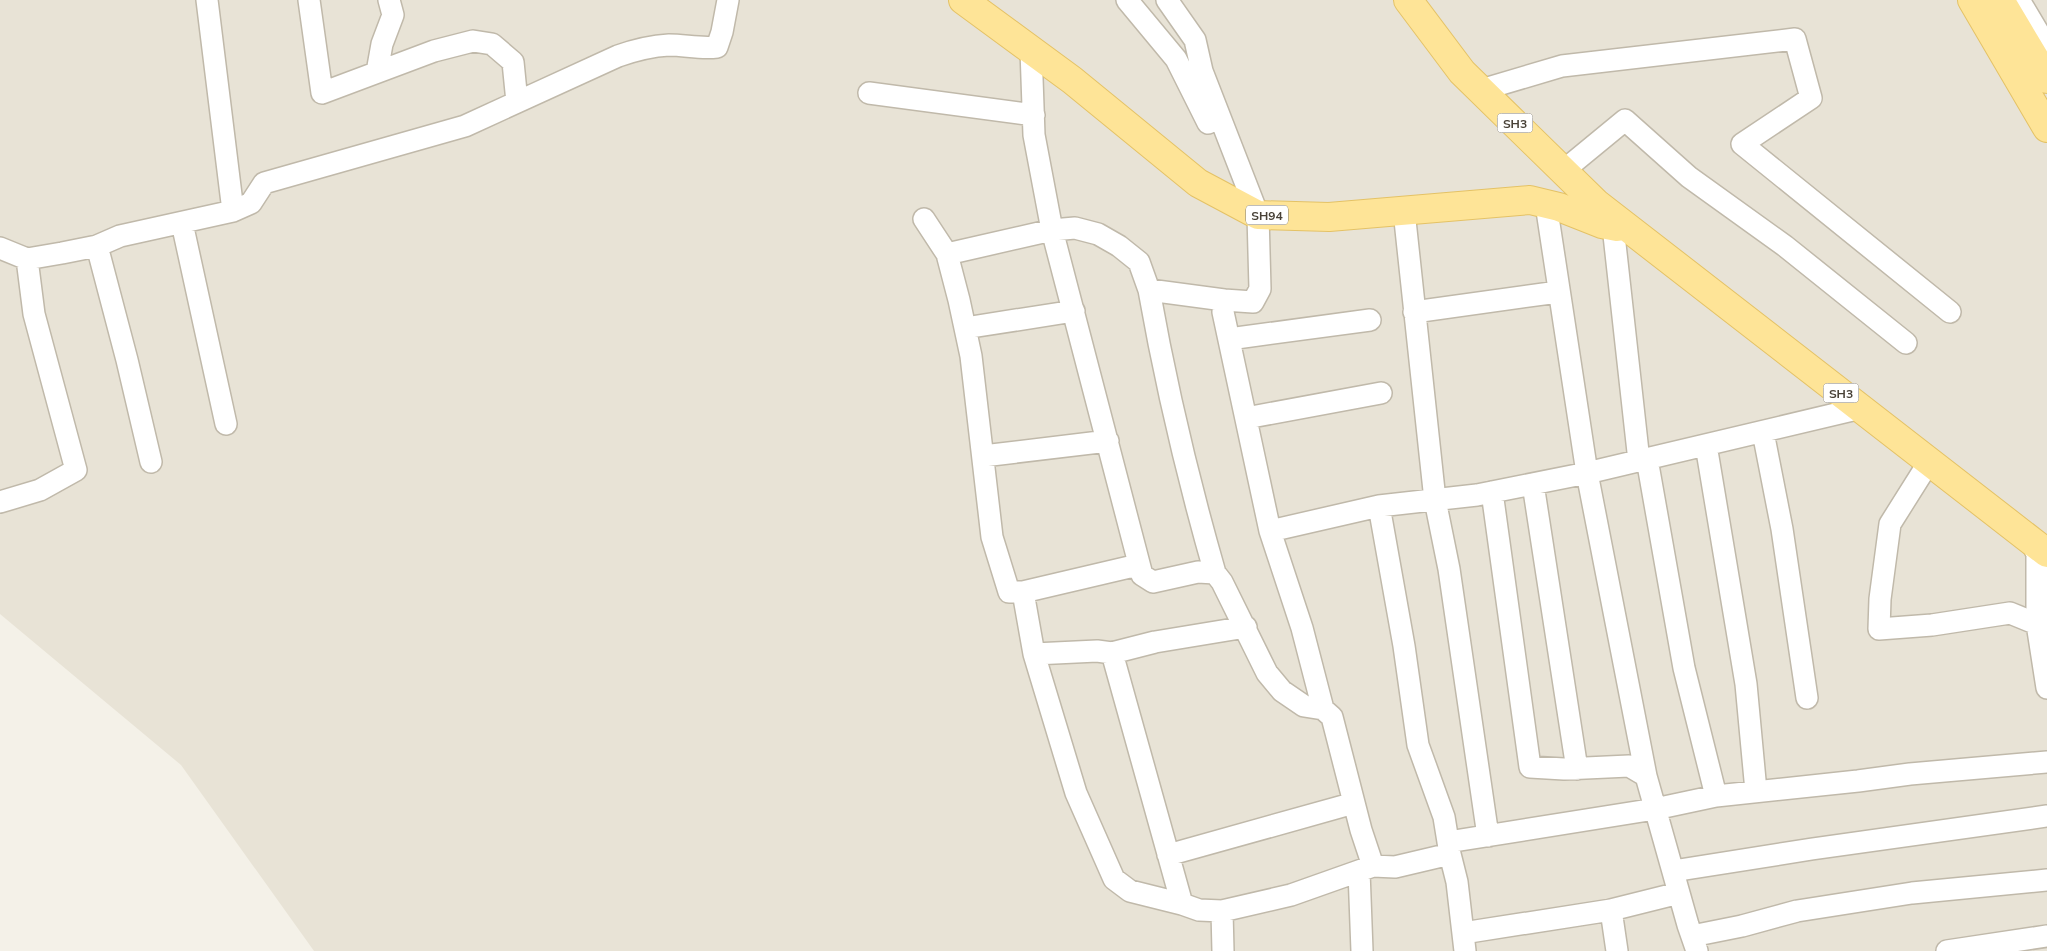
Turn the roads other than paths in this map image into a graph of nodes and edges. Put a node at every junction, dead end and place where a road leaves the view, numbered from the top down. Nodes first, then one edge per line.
1 (207, 0) edge
2 (309, 0) edge
3 (389, 0) edge
4 (728, 0) edge
5 (963, 0) edge
6 (1127, 0) edge
7 (1166, 0) edge
8 (1411, 0) edge
9 (1972, 0) edge
10 (2000, 0) edge
11 (2019, 0) edge
12 (2041, 24) edge
13 (2047, 47) edge
14 (1031, 50) junction
15 (377, 72) junction
16 (2047, 78) edge
17 (1481, 90) junction
18 (869, 93) dead end
19 (517, 102) junction
20 (1034, 115) junction
21 (2047, 128) edge
22 (1563, 171) junction
23 (1546, 204) junction
24 (1248, 209) junction
25 (233, 211) junction
26 (1404, 211) junction
27 (924, 219) dead end
28 (182, 223) junction
29 (1052, 230) junction
30 (1624, 230) junction
31 (97, 246) junction
32 (0, 248) edge
33 (947, 254) junction
34 (27, 259) junction
35 (1149, 290) junction
36 (1558, 292) junction
37 (1224, 300) junction
38 (1074, 311) junction
39 (1414, 312) junction
40 (1950, 312) dead end
41 (1370, 320) dead end
42 (965, 328) junction
43 (1229, 338) junction
44 (1906, 343) dead end
45 (1381, 392) dead end
46 (1860, 408) junction
47 (1246, 418) junction
48 (226, 424) dead end
49 (1763, 432) junction
50 (1108, 441) junction
51 (1706, 445) junction
52 (983, 456) junction
53 (1643, 460) junction
54 (151, 462) dead end
55 (1929, 462) junction
56 (1587, 473) junction
57 (1533, 484) junction
58 (1492, 492) junction
59 (1435, 500) junction
60 (0, 502) edge
61 (1379, 506) junction
62 (1270, 531) junction
63 (2039, 547) edge
64 (1138, 565) junction
65 (1214, 573) junction
66 (1023, 592) junction
67 (2037, 624) junction
68 (1246, 627) junction
69 (1112, 653) junction
70 (1034, 654) junction
71 (2047, 688) edge
72 (1807, 698) dead end
73 (1323, 710) junction
74 (2047, 762) edge
75 (1577, 769) junction
76 (1646, 776) junction
77 (1756, 791) junction
78 (1716, 796) junction
79 (1354, 803) junction
80 (1655, 808) junction
81 (2047, 816) edge
82 (1488, 836) junction
83 (1449, 848) junction
84 (1168, 854) junction
85 (1366, 869) junction
86 (1673, 871) junction
87 (2047, 880) edge
88 (1679, 893) junction
89 (1182, 904) junction
90 (1611, 910) junction
91 (1222, 911) junction
92 (2047, 936) edge
93 (1464, 942) edge
94 (1695, 944) edge
95 (1223, 951) edge
96 (1362, 951) edge
97 (1617, 951) edge
98 (1947, 951) edge

1 - 25 street
2 - 15 street
3 - 15 street
4 - 19 street
5 - 14 main road, SH94
6 - 24 street
7 - 24 street
8 - 17 main road, SH3
9 - 21 main road
10 - 16 main road
11 - 12 street
12 - 13 street
14 - 20 street
14 - 24 main road, SH94
15 - 19 street
17 - 22 main road, SH3
17 - 40 street
18 - 20 street
19 - 25 street
20 - 29 street
22 - 30 main road, SH3
22 - 44 street
23 - 26 main road, SH94
23 - 30 main road, SH94
23 - 36 street
24 - 26 main road, SH94
24 - 37 street
25 - 28 street
26 - 39 street
27 - 33 street
28 - 31 street
28 - 48 street
29 - 33 street
29 - 35 street
29 - 38 street
30 - 46 main road, SH3
30 - 53 street
31 - 34 street
31 - 54 street
32 - 34 street
33 - 42 street
34 - 60 street
35 - 37 street
35 - 65 street
36 - 39 street
36 - 56 street
37 - 43 street
38 - 42 street
38 - 50 street
39 - 59 street
41 - 43 street
42 - 52 street
43 - 47 street
45 - 47 street
46 - 49 street
46 - 55 main road, SH3
47 - 62 street
49 - 51 street
49 - 72 street
50 - 52 street
50 - 64 street
51 - 53 street
51 - 77 street
52 - 66 street
53 - 56 street
53 - 78 street
55 - 63 main road, SH3
55 - 67 street
56 - 57 street
56 - 76 street
57 - 58 street
57 - 75 street
58 - 59 street
58 - 75 street
59 - 61 street
59 - 82 street
61 - 62 street
61 - 83 street
62 - 73 street
63 - 67 street
64 - 65 street
64 - 66 street
65 - 68 street
66 - 70 street
67 - 71 street
68 - 69 street
68 - 73 street
69 - 70 street
69 - 84 street
70 - 89 street
73 - 79 street
74 - 77 street
75 - 76 street
76 - 80 street
77 - 78 street
78 - 80 street
79 - 84 street
79 - 85 street
80 - 82 street
80 - 86 street
81 - 86 street
82 - 83 street
83 - 85 street
83 - 93 street
84 - 89 street
85 - 91 street
85 - 96 street
86 - 88 street
87 - 94 street
88 - 90 street
88 - 94 street
89 - 91 street
90 - 93 street
90 - 97 street
91 - 95 street
92 - 98 street

